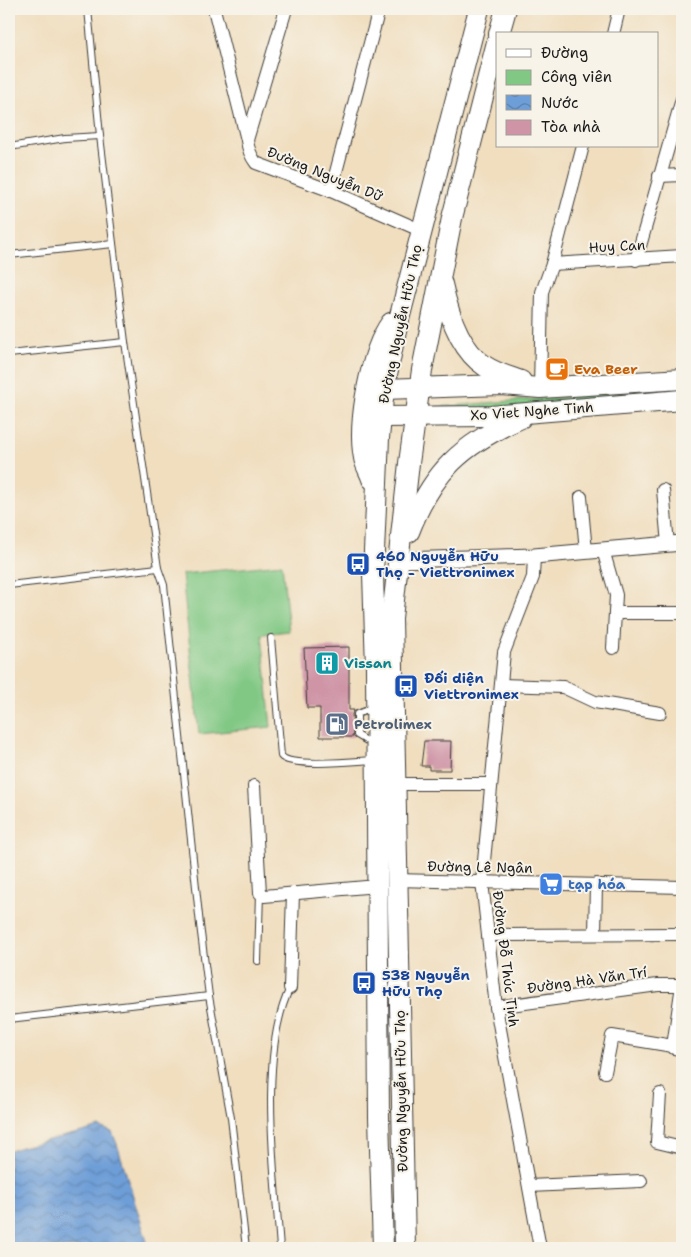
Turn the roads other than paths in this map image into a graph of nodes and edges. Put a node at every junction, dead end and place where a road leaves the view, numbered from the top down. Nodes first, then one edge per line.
1 (88, 9) edge
2 (214, 9) edge
3 (286, 9) edge
4 (379, 9) edge
5 (479, 9) edge
6 (506, 9) edge
7 (620, 9) edge
8 (500, 32) edge
9 (614, 32) edge
10 (496, 46) edge
11 (682, 99) edge
12 (100, 136) junction
13 (247, 140) junction
14 (9, 146) edge
15 (582, 148) edge
16 (682, 174) edge
17 (659, 176) junction
18 (331, 192) junction
19 (420, 230) junction
20 (113, 244) junction
21 (9, 255) edge
22 (682, 256) edge
23 (636, 260) junction
24 (552, 264) junction
25 (441, 280) junction
26 (401, 309) junction
27 (125, 342) junction
28 (9, 354) edge
29 (682, 379) edge
30 (540, 388) junction
31 (384, 389) junction
32 (419, 389) junction
33 (682, 400) edge
34 (538, 411) junction
35 (381, 417) junction
36 (416, 417) junction
37 (376, 489) junction
38 (663, 490) dead end
39 (581, 497) dead end
40 (675, 543) edge
41 (603, 550) junction
42 (586, 551) junction
43 (534, 556) junction
44 (399, 560) junction
45 (158, 568) junction
46 (9, 585) edge
47 (615, 613) junction
48 (682, 613) edge
49 (271, 638) dead end
50 (613, 648) dead end
51 (501, 685) junction
52 (660, 713) dead end
53 (376, 753) junction
54 (394, 784) junction
55 (491, 784) junction
56 (254, 786) dead end
57 (396, 880) junction
58 (482, 882) junction
59 (596, 884) junction
60 (377, 886) junction
61 (682, 886) edge
62 (260, 893) junction
63 (293, 893) junction
64 (488, 934) junction
65 (595, 934) junction
66 (682, 934) edge
67 (258, 961) dead end
68 (682, 985) edge
69 (290, 988) joint
70 (209, 996) junction
71 (496, 1007) junction
72 (9, 1020) edge
73 (678, 1048) edge
74 (606, 1072) dead end
75 (660, 1094) dead end
76 (682, 1148) edge
77 (641, 1181) dead end
78 (529, 1186) junction
79 (246, 1248) edge
80 (280, 1248) edge
81 (383, 1248) edge
82 (405, 1248) edge
83 (540, 1248) edge

1 - 12 lane
2 - 13 street, Đường Nguyễn Dữ
3 - 13 street
4 - 18 street
5 - 19 main road, Đường Nguyễn Hữu Thọ
6 - 8 main road
7 - 9 street
10 - 25 main road, Đường Nguyễn Hữu Thọ
11 - 17 street
12 - 14 lane
12 - 20 lane
13 - 18 street, Đường Nguyễn Dữ
15 - 24 street
16 - 17 street
17 - 23 street
18 - 19 street, Đường Nguyễn Dữ
19 - 26 main road, Đường Nguyễn Hữu Thọ
20 - 21 lane
20 - 27 lane
22 - 23 street, Huy Can
23 - 24 street, Huy Can
24 - 30 street
25 - 30 main road
25 - 32 main road, Đường Nguyễn Hữu Thọ
26 - 31 main road, Đường Nguyễn Hữu Thọ
26 - 37 main road
27 - 28 lane
27 - 45 lane
29 - 30 main road, Xo Viet Nghe Tinh
30 - 32 main road, Xo Viet Nghe Tinh
31 - 32 main road, Xo Viet Nghe Tinh
31 - 35 main road, Đường Nguyễn Hữu Thọ
32 - 36 main road, Đường Nguyễn Hữu Thọ
33 - 34 main road, Xo Viet Nghe Tinh
34 - 36 main road, Xo Viet Nghe Tinh
34 - 44 main road
35 - 36 main road, Xo Viet Nghe Tinh
35 - 37 main road, Đường Nguyễn Hữu Thọ
36 - 44 main road, Đường Nguyễn Hữu Thọ
37 - 53 main road, Đường Nguyễn Hữu Thọ
38 - 40 street
39 - 42 street
40 - 41 street
41 - 42 street
41 - 47 street
42 - 43 street
43 - 44 street
43 - 51 street, Đường Đỗ Thúc Tịnh
44 - 54 main road, Đường Nguyễn Hữu Thọ
45 - 46 lane
45 - 70 lane
47 - 48 street
47 - 50 street
49 - 53 lane
51 - 52 street
51 - 55 street, Đường Đỗ Thúc Tịnh
53 - 60 main road, Đường Nguyễn Hữu Thọ
54 - 55 street
54 - 57 main road, Đường Nguyễn Hữu Thọ
55 - 58 street, Đường Đỗ Thúc Tịnh
56 - 62 street
57 - 58 street, Đường Lê Ngân
57 - 82 main road, Đường Nguyễn Hữu Thọ
58 - 59 street, Đường Lê Ngân
58 - 64 street, Đường Đỗ Thúc Tịnh
59 - 61 street, Đường Lê Ngân
59 - 65 street
60 - 63 street
60 - 81 main road, Đường Nguyễn Hữu Thọ
62 - 63 street
62 - 67 lane
63 - 69 street
64 - 65 street
64 - 71 street, Đường Đỗ Thúc Tịnh
65 - 66 street
68 - 71 street, Đường Hà Văn Trí
68 - 73 street
69 - 80 lane
70 - 72 lane
70 - 79 lane
71 - 78 street, Đường Đỗ Thúc Tịnh
73 - 74 street
75 - 76 street
77 - 78 street
78 - 83 street, Đường Đỗ Thúc Tịnh

